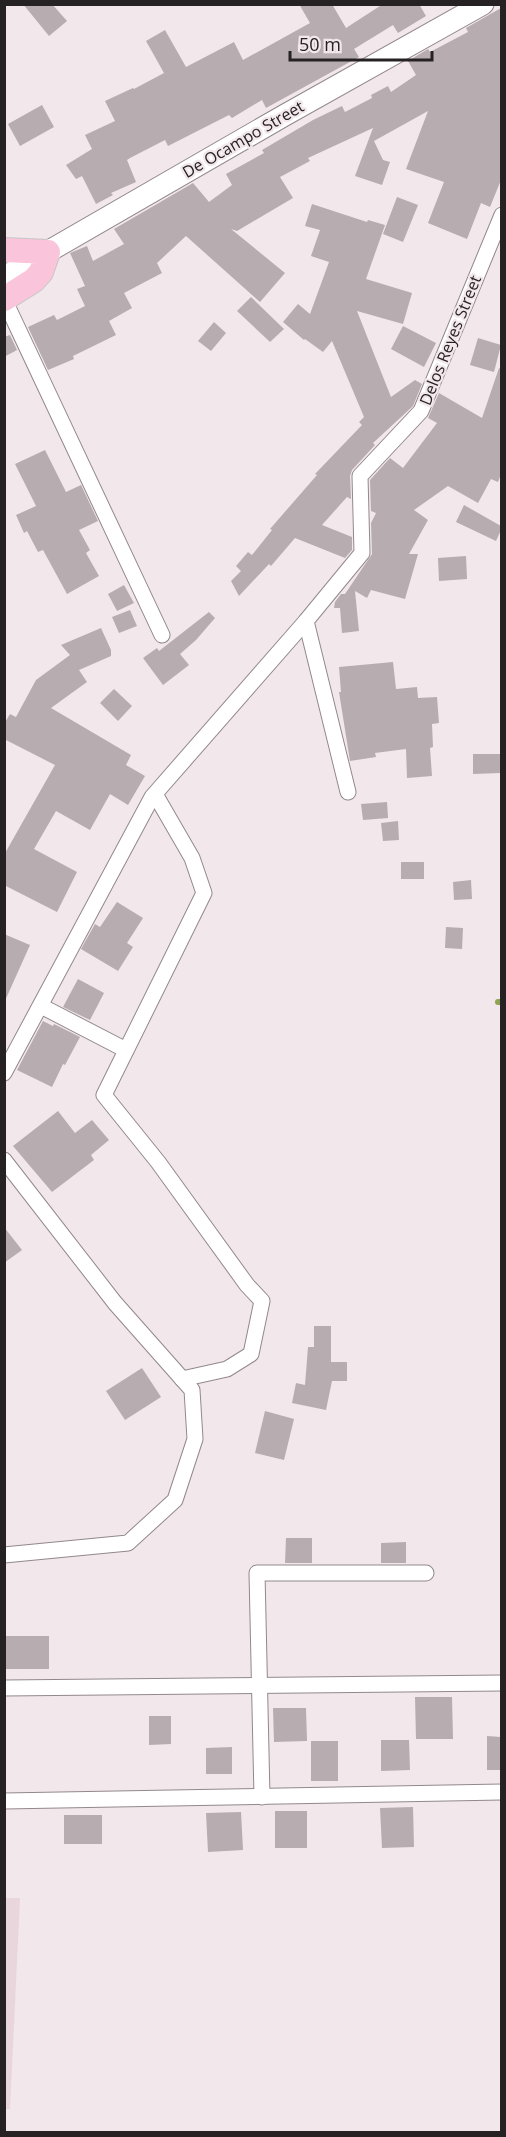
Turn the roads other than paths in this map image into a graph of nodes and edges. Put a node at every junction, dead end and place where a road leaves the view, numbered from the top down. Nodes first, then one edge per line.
1 (483, 4) edge
2 (501, 215) edge
3 (4, 250) edge
4 (48, 252) junction
5 (4, 277) edge
6 (4, 299) edge
7 (306, 621) junction
8 (162, 635) dead end
9 (348, 792) dead end
10 (155, 794) junction
11 (41, 1006) junction
12 (126, 1050) junction
13 (4, 1073) edge
14 (4, 1160) edge
15 (182, 1379) junction
16 (4, 1555) edge
17 (426, 1573) dead end
18 (501, 1683) edge
19 (260, 1684) junction
20 (4, 1688) edge
21 (501, 1792) edge
22 (262, 1797) junction
23 (4, 1801) edge

1 - 4 main road, De Ocampo Street
2 - 7 street, Delos Reyes Street
3 - 4 main road
4 - 5 main road, De Ocampo Street
4 - 6 main road
6 - 8 street
7 - 9 street
7 - 10 street
10 - 11 street
10 - 12 street
11 - 12 street
11 - 13 street
12 - 15 street
14 - 15 street
15 - 16 street
17 - 19 street
18 - 19 street
19 - 20 street
19 - 22 street
21 - 22 street
22 - 23 street

